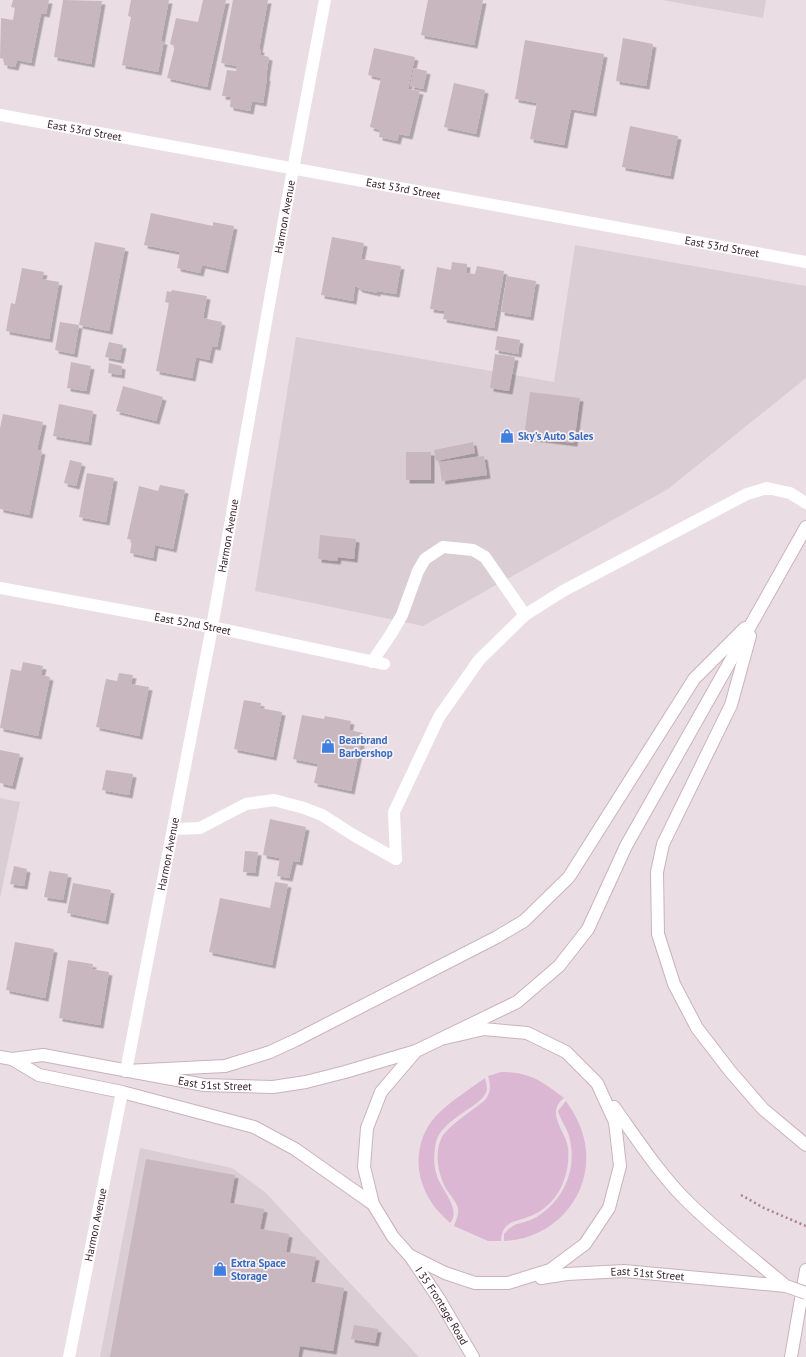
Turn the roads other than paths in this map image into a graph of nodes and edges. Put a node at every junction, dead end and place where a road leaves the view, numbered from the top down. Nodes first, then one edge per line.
1 (325, 0) edge
2 (0, 115) edge
3 (293, 169) junction
4 (806, 262) edge
5 (806, 503) edge
6 (806, 527) edge
7 (0, 588) edge
8 (525, 616) junction
9 (755, 617) junction
10 (212, 627) junction
11 (372, 662) junction
12 (384, 664) dead end
13 (173, 829) junction
14 (441, 1039) junction
15 (416, 1051) junction
16 (0, 1057) edge
17 (12, 1059) junction
18 (126, 1071) junction
19 (597, 1083) junction
20 (122, 1092) junction
21 (806, 1145) edge
22 (373, 1204) junction
23 (409, 1255) junction
24 (806, 1270) edge
25 (508, 1283) junction
26 (786, 1286) junction
27 (806, 1293) edge
28 (69, 1357) edge
29 (473, 1357) edge
30 (791, 1357) edge

1 - 3 main road, Harmon Avenue
2 - 3 main road, East 53rd Street
3 - 4 main road, East 53rd Street
3 - 10 main road, Harmon Avenue
5 - 8 main road
6 - 9 main road
7 - 10 main road, East 52nd Street
8 - 11 main road
8 - 13 main road
9 - 14 main road
9 - 18 main road
9 - 21 main road
10 - 11 main road, East 52nd Street
10 - 13 main road, Harmon Avenue
11 - 12 main road, East 52nd Street
13 - 18 main road, Harmon Avenue
14 - 15 main road, East 51st Street
14 - 19 main road
15 - 18 main road, East 51st Street
15 - 22 main road
16 - 17 main road, East 51st Street
17 - 18 main road, East 51st Street
17 - 20 main road, East 51st Street
19 - 25 main road
19 - 26 main road, East 51st Street
20 - 22 main road, East 51st Street
20 - 28 main road, Harmon Avenue
22 - 23 main road
23 - 25 main road
23 - 29 main road, I 35 Frontage Road
24 - 30 main road
25 - 26 main road, East 51st Street
26 - 27 main road, East 51st Street, bridge

